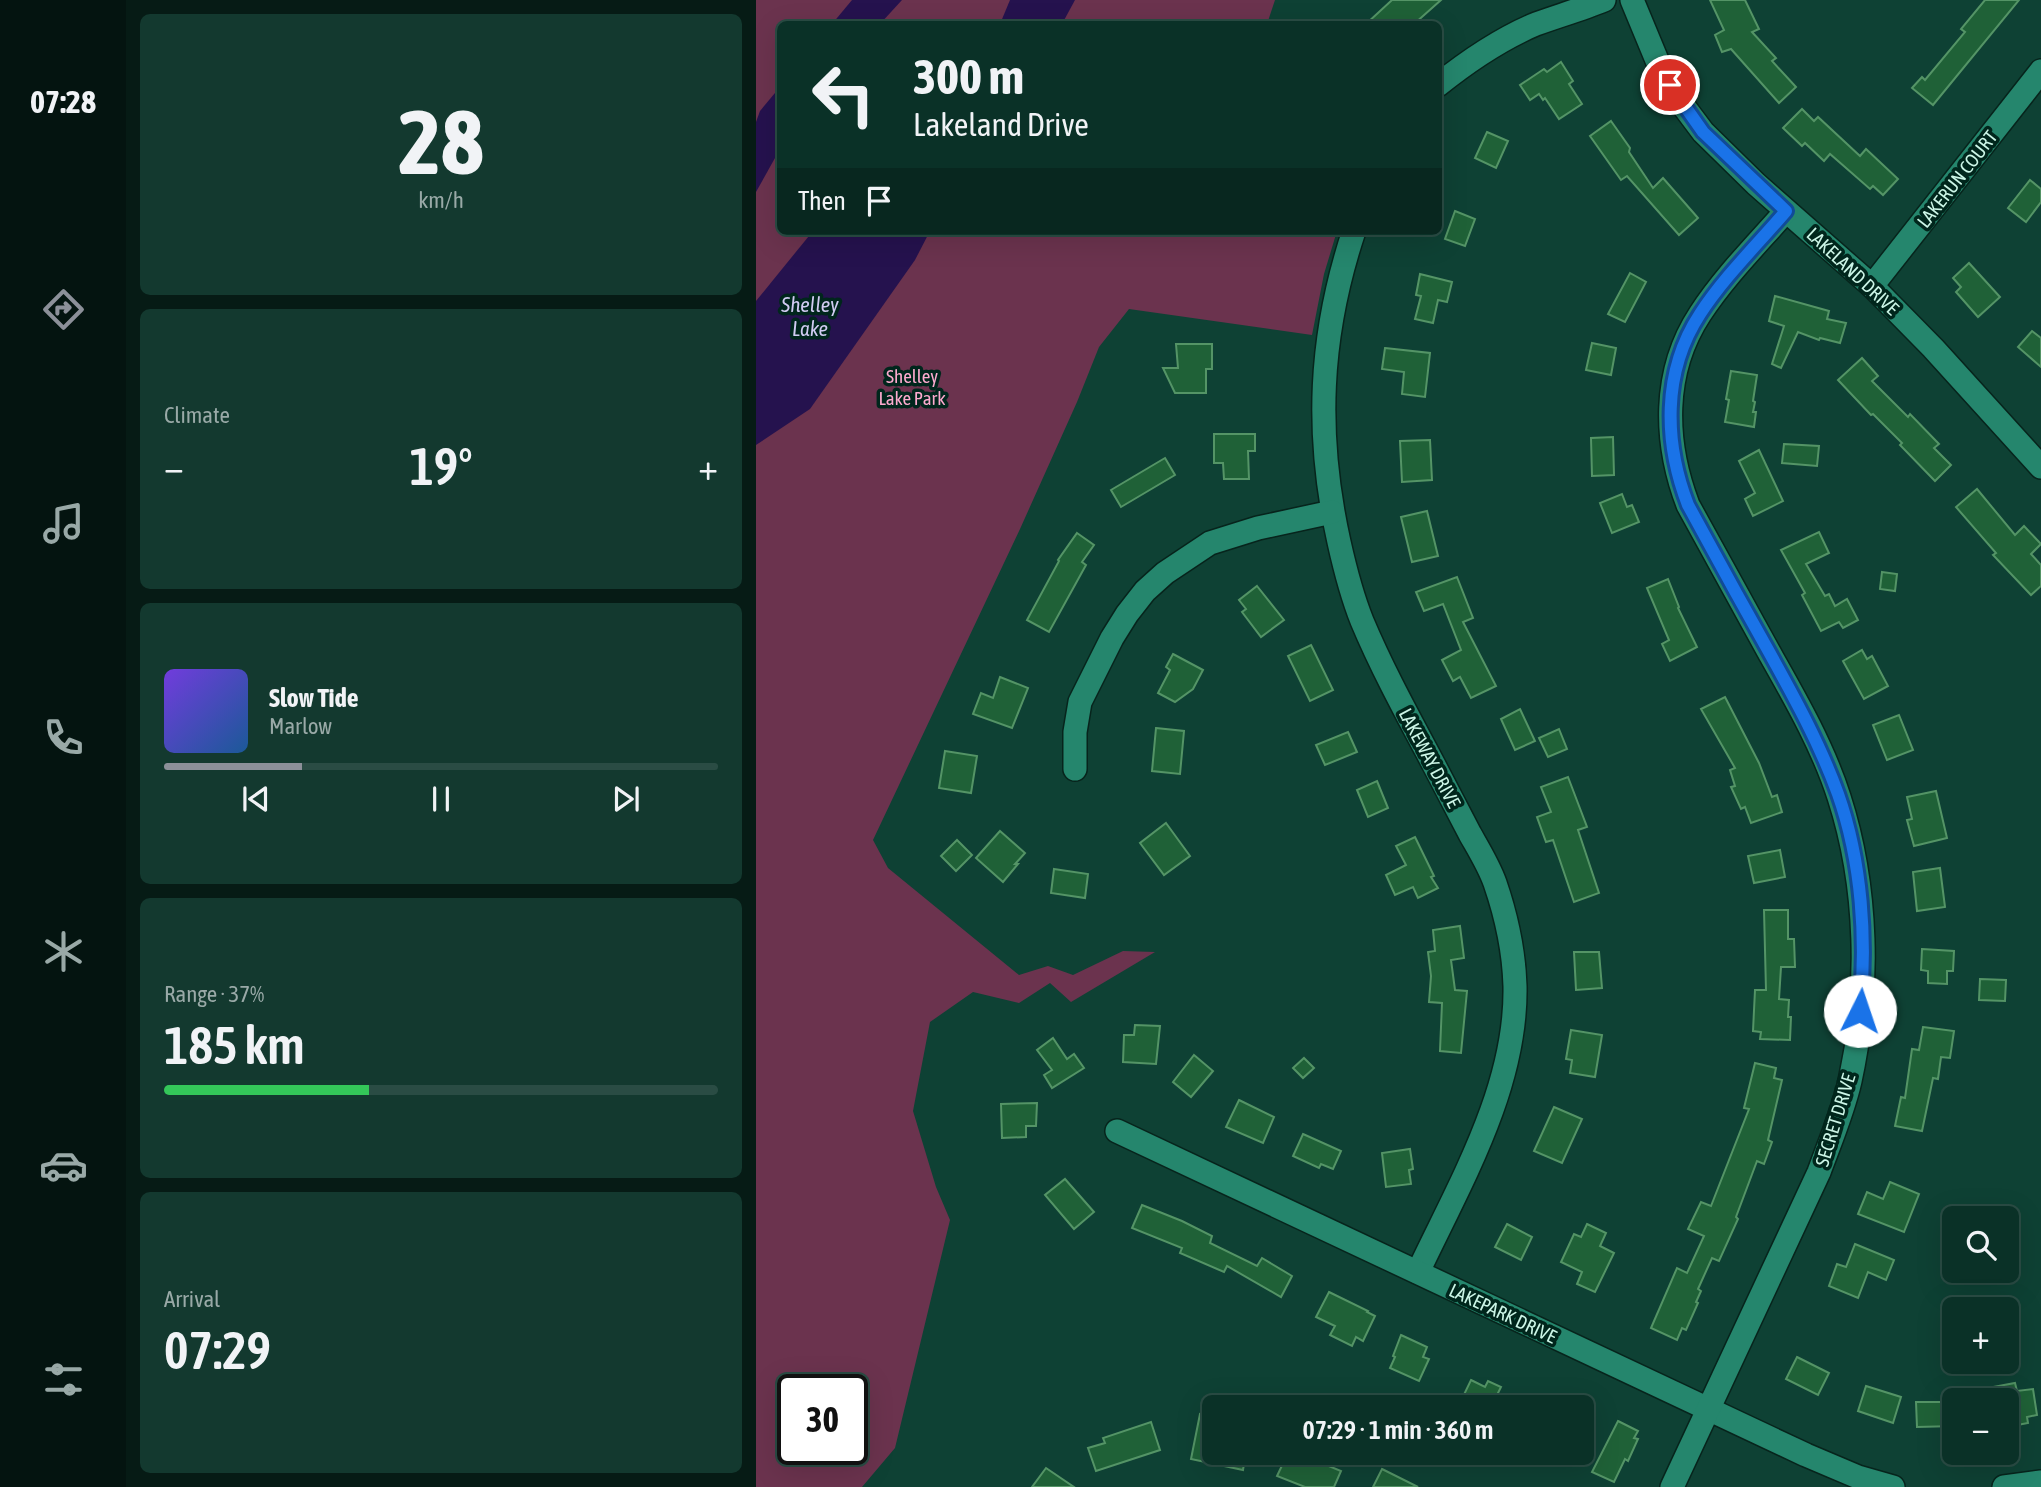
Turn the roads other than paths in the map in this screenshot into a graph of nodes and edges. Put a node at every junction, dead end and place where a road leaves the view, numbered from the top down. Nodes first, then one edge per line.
1 (1604, 0) edge
2 (1632, 0) edge
3 (2041, 71) edge
4 (1442, 82) edge
5 (1786, 211) junction
6 (1353, 235) edge
7 (1872, 286) junction
8 (2041, 467) edge
9 (1332, 512) junction
10 (1075, 769) dead end
11 (1116, 1131) dead end
12 (1418, 1272) junction
13 (1709, 1410) junction
14 (2041, 1482) edge
15 (1672, 1487) edge
16 (1893, 1487) edge
17 (2004, 1487) edge

1 - 4 street
2 - 5 street, LAKELAND DRIVE
3 - 7 street, LAKERUN COURT
5 - 7 street, LAKELAND DRIVE
5 - 13 street, SECRET DRIVE
6 - 9 street, LAKEWAY DRIVE
7 - 8 street, LAKELAND DRIVE
9 - 10 street
9 - 12 street, LAKEWAY DRIVE
11 - 12 street, LAKEPARK DRIVE
12 - 13 street, LAKEPARK DRIVE
13 - 15 street, SECRET DRIVE
13 - 16 street, LAKEPARK DRIVE
14 - 17 street

